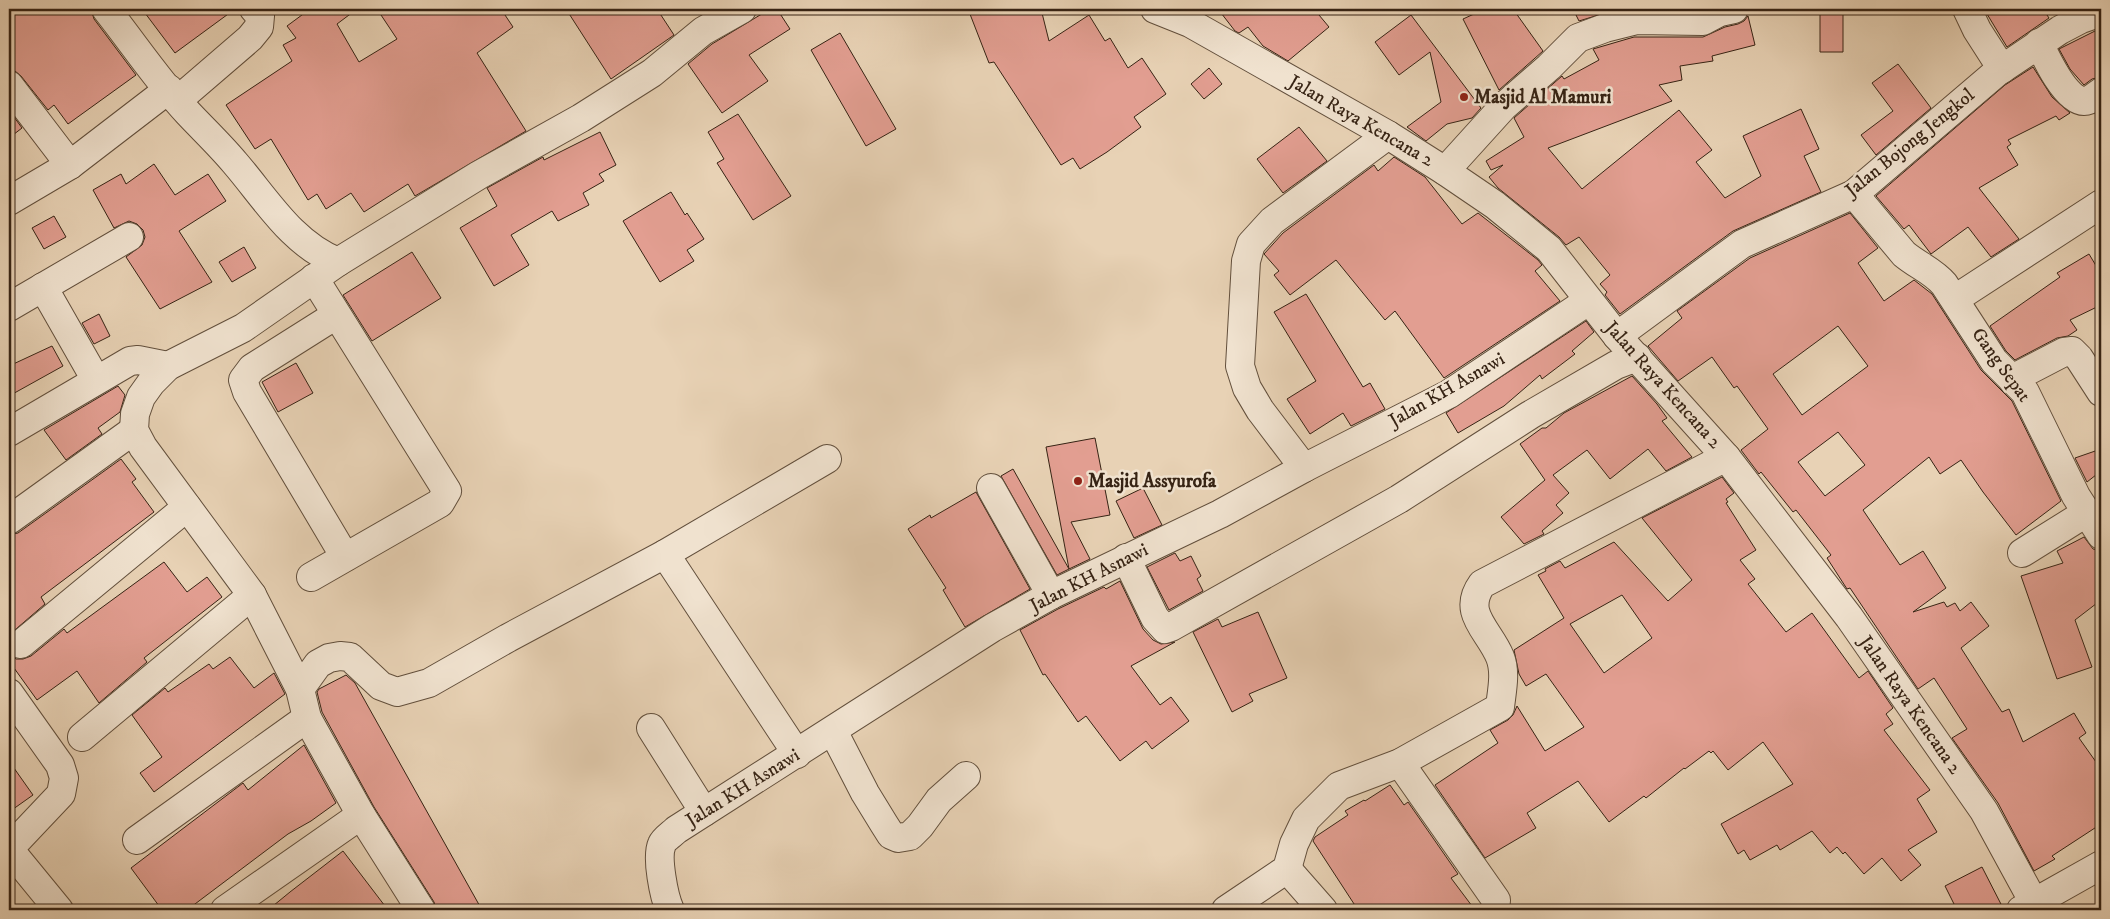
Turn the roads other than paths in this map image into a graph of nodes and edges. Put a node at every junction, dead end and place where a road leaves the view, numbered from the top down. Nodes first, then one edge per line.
1 (106, 9) edge
2 (254, 9) edge
3 (742, 9) edge
4 (1155, 9) edge
5 (1734, 9) edge
6 (1967, 9) edge
7 (2101, 12) edge
8 (2039, 44) junction
9 (2002, 69) junction
10 (9, 85) edge
11 (2101, 92) edge
12 (173, 94) junction
13 (1388, 135) junction
14 (70, 165) junction
15 (1445, 170) junction
16 (1854, 194) junction
17 (9, 201) edge
18 (2101, 204) edge
19 (129, 237) dead end
20 (338, 262) junction
21 (314, 278) junction
22 (42, 287) junction
23 (1955, 299) junction
24 (1588, 301) junction
25 (9, 307) edge
26 (336, 315) junction
27 (1617, 336) junction
28 (1637, 356) junction
29 (168, 366) junction
30 (2012, 379) junction
31 (96, 380) junction
32 (2101, 392) edge
33 (134, 430) junction
34 (9, 432) edge
35 (1726, 456) junction
36 (826, 459) dead end
37 (1304, 468) junction
38 (991, 488) dead end
39 (187, 506) junction
40 (9, 520) edge
41 (2094, 524) edge
42 (2022, 553) dead end
43 (665, 554) junction
44 (345, 557) junction
45 (1126, 558) junction
46 (312, 577) dead end
47 (252, 595) junction
48 (1051, 595) junction
49 (21, 644) dead end
50 (300, 689) junction
51 (9, 693) edge
52 (307, 718) junction
53 (651, 728) dead end
54 (833, 731) junction
55 (82, 737) dead end
56 (798, 754) junction
57 (1400, 763) junction
58 (966, 776) dead end
59 (704, 812) junction
60 (361, 815) junction
61 (137, 840) dead end
62 (9, 849) edge
63 (2101, 866) edge
64 (1287, 869) junction
65 (2032, 908) edge
66 (59, 910) edge
67 (225, 910) edge
68 (421, 910) edge
69 (670, 910) edge
70 (1226, 910) edge
71 (1323, 910) edge
72 (1495, 910) edge

1 - 12 street
2 - 12 street
3 - 20 street
4 - 13 street, Jalan Raya Kencana 2
5 - 15 street
6 - 9 street
7 - 8 street, Jalan Bojong Jengkol
8 - 9 street, Jalan Bojong Jengkol
8 - 11 street
9 - 16 street, Jalan Bojong Jengkol
10 - 14 street
12 - 14 street
12 - 20 street
13 - 15 street, Jalan Raya Kencana 2
13 - 37 street
14 - 17 street
15 - 24 street, Jalan Raya Kencana 2
16 - 23 street, Gang Sepat
16 - 27 street, Jalan Bojong Jengkol
18 - 23 street
19 - 22 street
20 - 21 street
21 - 26 street
21 - 29 street
22 - 25 street
22 - 31 street
23 - 30 street, Gang Sepat
24 - 27 street, Jalan Raya Kencana 2
24 - 37 street, Jalan KH Asnawi
26 - 44 street
26 - 44 street
27 - 28 street, Jalan Raya Kencana 2
28 - 35 street, Jalan Raya Kencana 2
28 - 45 street
29 - 31 street
29 - 33 street
30 - 32 street
30 - 41 street, Gang Sepat
31 - 34 street
33 - 39 street
33 - 40 street
35 - 57 street
35 - 65 street, Jalan Raya Kencana 2
36 - 43 street
37 - 45 street, Jalan KH Asnawi
38 - 48 street
39 - 47 street
39 - 49 street
41 - 42 street
43 - 50 street
43 - 56 street
44 - 46 street
45 - 48 street, Jalan KH Asnawi
47 - 50 street
47 - 55 street
48 - 54 street, Jalan KH Asnawi
50 - 52 street
51 - 62 street
52 - 60 street
52 - 61 street
53 - 59 street
54 - 56 street, Jalan KH Asnawi
54 - 58 street
56 - 59 street, Jalan KH Asnawi
57 - 64 street
57 - 72 street
59 - 69 street, Jalan KH Asnawi
60 - 67 street
60 - 68 street
62 - 66 street
63 - 65 street
64 - 70 street
64 - 71 street

